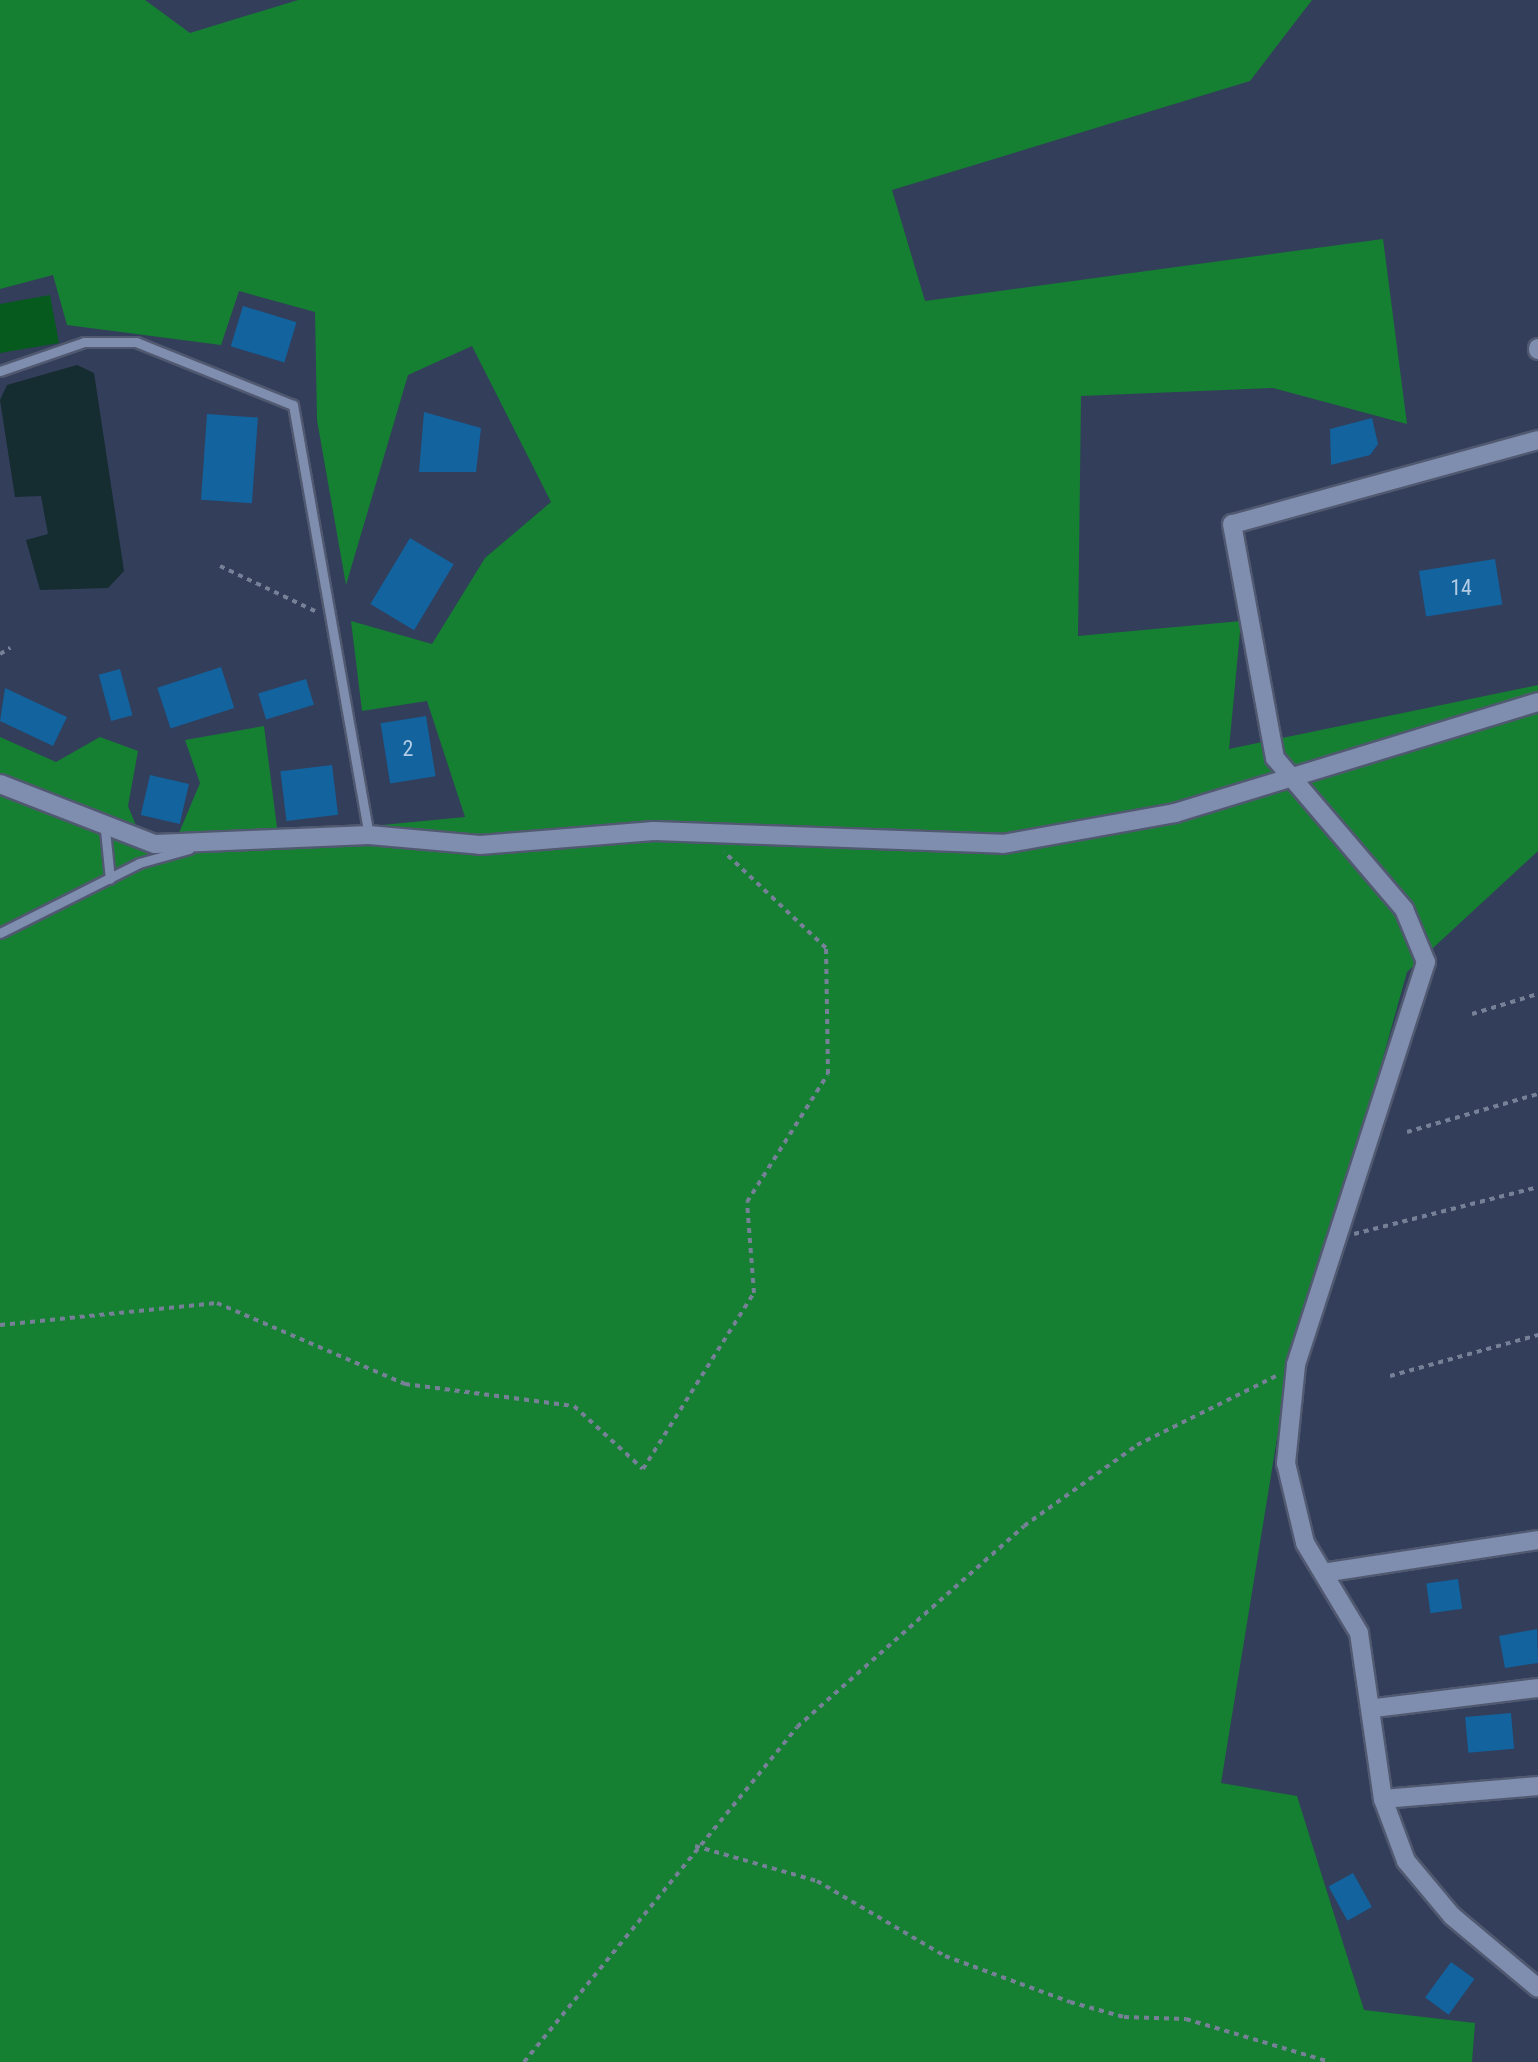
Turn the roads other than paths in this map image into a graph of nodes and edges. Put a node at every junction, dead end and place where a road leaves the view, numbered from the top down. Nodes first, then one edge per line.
1 (0, 370) edge
2 (1538, 440) edge
3 (1538, 702) edge
4 (1295, 778) junction
5 (0, 784) edge
6 (105, 830) junction
7 (369, 835) junction
8 (205, 845) junction
9 (110, 880) junction
10 (0, 932) edge
11 (1538, 1540) edge
12 (1329, 1572) junction
13 (1538, 1688) edge
14 (1375, 1708) junction
15 (1538, 1786) edge
16 (1383, 1799) junction
17 (1538, 1988) edge

1 - 7 lane
2 - 4 street
3 - 4 street
4 - 7 street
4 - 12 street
5 - 6 street
6 - 8 street
6 - 9 lane
7 - 8 street
8 - 9 lane
9 - 10 lane
11 - 12 street
12 - 14 street
13 - 14 street
14 - 16 street
15 - 16 street
16 - 17 street

